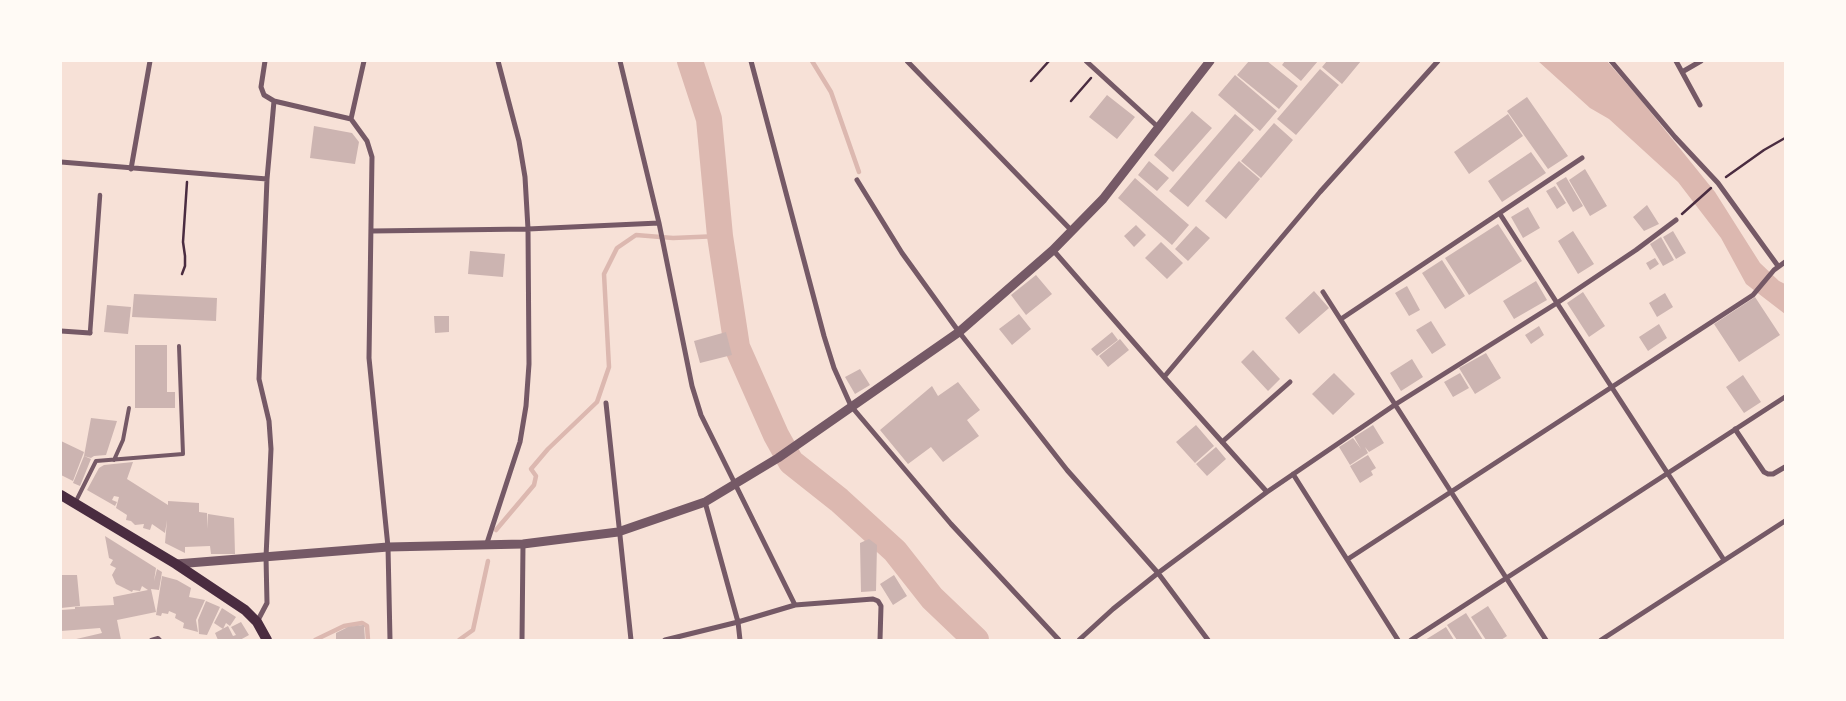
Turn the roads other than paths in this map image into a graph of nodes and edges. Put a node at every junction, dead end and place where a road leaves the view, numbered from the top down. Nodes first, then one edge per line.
1 (150, 61) edge
2 (265, 61) edge
3 (364, 61) edge
4 (498, 61) edge
5 (620, 61) edge
6 (751, 61) edge
7 (907, 61) edge
8 (1086, 61) edge
9 (1210, 61) edge
10 (1438, 61) edge
11 (1611, 61) edge
12 (1676, 61) edge
13 (1702, 61) edge
14 (1682, 72) junction
15 (274, 101) junction
16 (1700, 105) dead end
17 (351, 119) junction
18 (1158, 127) junction
19 (1582, 158) dead end
20 (61, 162) edge
21 (132, 169) junction
22 (267, 180) junction
23 (857, 180) dead end
24 (100, 196) dead end
25 (1500, 214) junction
26 (1676, 220) road end
27 (659, 223) junction
28 (528, 229) junction
29 (372, 231) junction
30 (1072, 231) junction
31 (1053, 250) junction
32 (1785, 262) edge
33 (1776, 268) junction
34 (1323, 292) dead end
35 (1556, 304) junction
36 (1341, 319) junction
37 (61, 330) edge
38 (959, 332) junction
39 (90, 333) joint
40 (179, 346) dead end
41 (1164, 377) junction
42 (1290, 382) dead end
43 (1612, 388) junction
44 (1785, 397) edge
45 (606, 403) dead end
46 (1396, 404) junction
47 (851, 406) junction
48 (129, 408) dead end
49 (1735, 429) junction
50 (1222, 442) junction
51 (114, 460) junction
52 (1785, 466) edge
53 (1293, 474) junction
54 (1668, 474) junction
55 (735, 485) junction
56 (1452, 491) junction
57 (1267, 492) junction
58 (61, 495) edge
59 (704, 502) junction
60 (75, 503) junction
61 (1785, 521) edge
62 (618, 532) junction
63 (523, 544) junction
64 (486, 546) junction
65 (388, 547) junction
66 (266, 557) junction
67 (1348, 559) junction
68 (1724, 560) junction
69 (176, 564) junction
70 (1158, 573) junction
71 (1507, 577) junction
72 (795, 605) junction
73 (258, 622) junction
74 (738, 622) junction
75 (152, 640) edge
76 (160, 640) edge
77 (267, 640) edge
78 (390, 640) edge
79 (522, 640) edge
80 (630, 640) edge
81 (665, 640) edge
82 (740, 640) edge
83 (880, 640) edge
84 (1059, 640) edge
85 (1079, 640) edge
86 (1208, 640) edge
87 (1398, 640) edge
88 (1411, 640) edge
89 (1546, 640) edge
90 (1601, 640) edge

1 - 21 street
2 - 15 street
3 - 17 street
4 - 28 street
5 - 27 street
6 - 47 street
7 - 30 street
8 - 18 street
9 - 18 street
10 - 41 street
11 - 33 street
12 - 14 street
13 - 14 street
14 - 16 street
15 - 17 street
15 - 22 street
17 - 29 street
18 - 30 street
19 - 25 street
20 - 21 street
21 - 22 street
22 - 66 street
23 - 38 street
24 - 39 street
25 - 35 street
25 - 36 street
26 - 35 street
27 - 28 street
27 - 55 street
28 - 29 street
28 - 64 street
29 - 65 street
30 - 31 street
31 - 38 street
31 - 41 street
32 - 33 street
33 - 43 street
34 - 36 street
35 - 43 street
35 - 46 street
36 - 46 street
37 - 39 street
38 - 47 street
38 - 70 street
40 - 51 lane
41 - 50 street
42 - 50 street
43 - 54 street
43 - 56 street
44 - 49 street
45 - 62 street
46 - 53 street
46 - 56 street
47 - 55 street
47 - 84 street
48 - 51 lane
49 - 52 street
49 - 54 street
50 - 57 street
51 - 60 lane
53 - 57 street
53 - 67 street
54 - 68 street
54 - 71 street
55 - 59 street
55 - 72 street
56 - 67 street
56 - 71 street
57 - 70 street
58 - 60 main road
59 - 62 street
59 - 74 street
60 - 69 main road
61 - 68 street
62 - 63 street
62 - 80 street
63 - 64 street
63 - 79 street
64 - 65 street
65 - 66 street
65 - 78 street
66 - 69 street
66 - 73 street
67 - 87 street
68 - 90 street
69 - 73 main road
70 - 85 street
70 - 86 street
71 - 88 street
71 - 89 street
72 - 74 street
72 - 83 street
73 - 77 main road
74 - 81 street
74 - 82 street
75 - 76 lane

